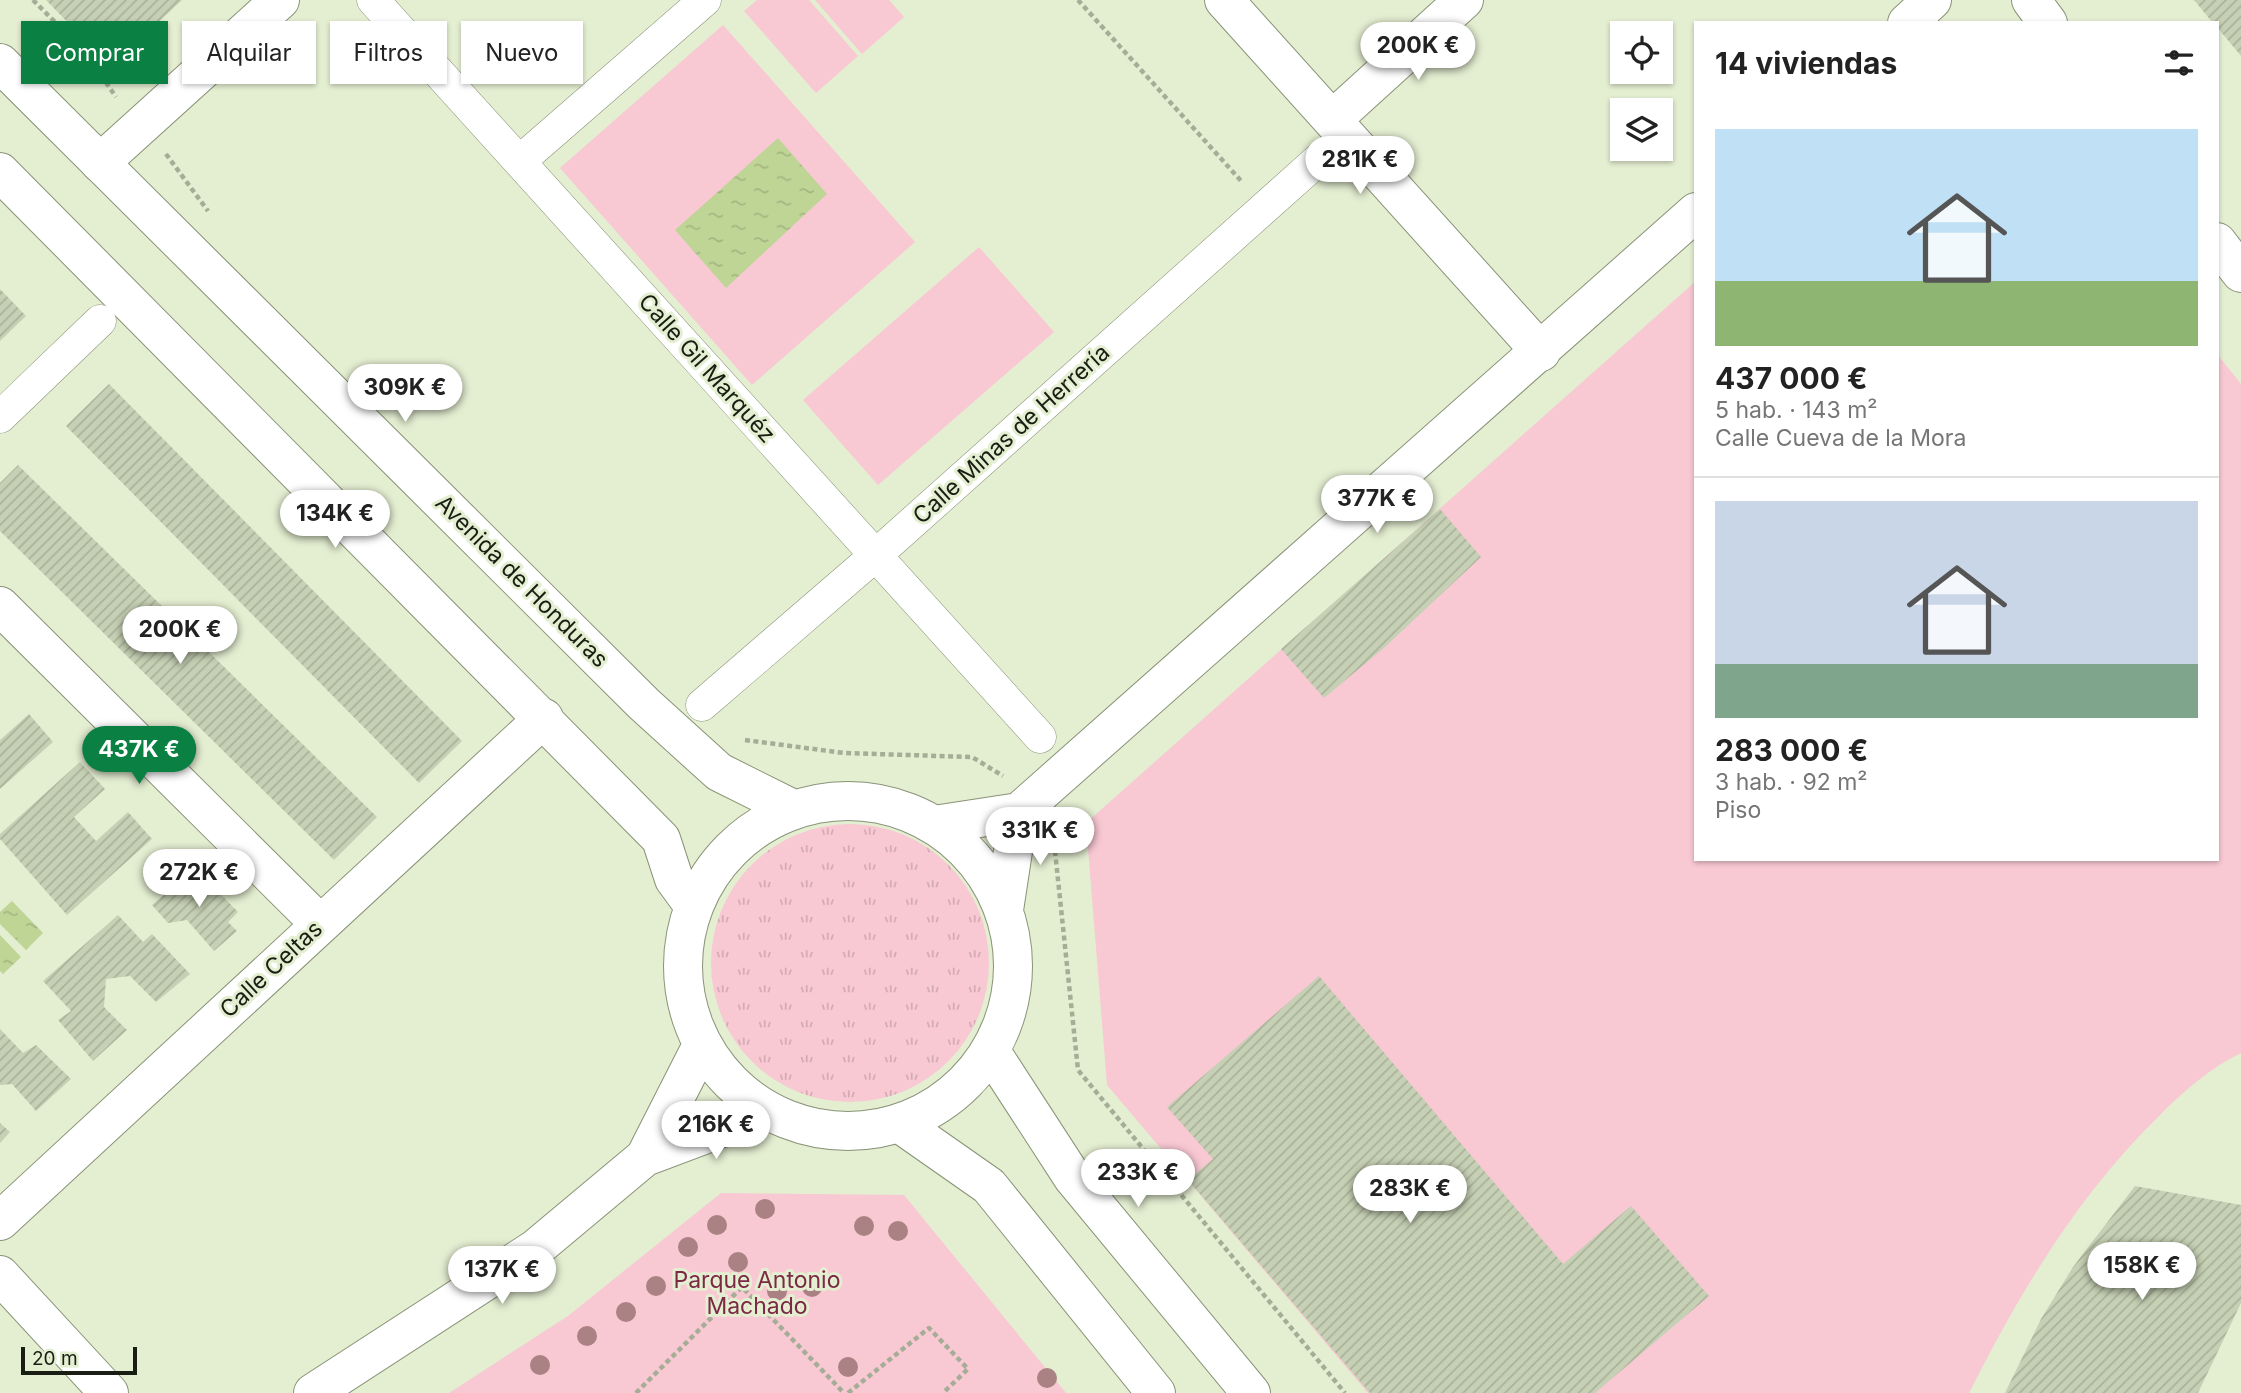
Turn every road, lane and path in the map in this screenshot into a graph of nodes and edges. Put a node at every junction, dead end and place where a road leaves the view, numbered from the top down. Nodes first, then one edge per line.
1 (280, 0) edge
2 (373, 0) edge
3 (705, 0) edge
4 (1078, 0) edge
5 (1224, 0) edge
6 (1464, 0) edge
7 (1932, 0) edge
8 (2031, 0) edge
9 (1909, 21) edge
10 (2047, 21) edge
11 (0, 63) edge
12 (1332, 120) junction
13 (1318, 159) dead end
14 (520, 161) junction
15 (100, 163) junction
16 (0, 172) edge
17 (1265, 207) junction
18 (1694, 214) edge
19 (2219, 245) edge
20 (2241, 273) edge
21 (100, 321) dead end
22 (1541, 352) junction
23 (0, 417) edge
24 (876, 555) junction
25 (0, 606) edge
26 (702, 705) joint
27 (544, 718) junction
28 (1040, 737) dead end
29 (793, 809) junction
30 (1023, 809) junction
31 (934, 825) junction
32 (692, 905) junction
33 (1004, 910) junction
34 (320, 924) junction
35 (702, 1045) junction
36 (990, 1051) junction
37 (767, 1111) junction
38 (899, 1123) junction
39 (645, 1157) junction
40 (0, 1221) edge
41 (0, 1275) edge
42 (109, 1393) edge
43 (313, 1393) edge
44 (636, 1393) edge
45 (846, 1393) edge
46 (943, 1393) edge
47 (1156, 1393) edge
48 (1251, 1393) edge
49 (1345, 1393) edge

1 - 15 street
2 - 14 street, Calle Gil Marquéz
3 - 14 street
4 - 17 path
5 - 12 street
6 - 12 street
7 - 9 street
8 - 10 street
11 - 15 street, Avenida de Honduras
12 - 22 street
13 - 17 street, Calle Minas de Herrería
14 - 24 street, Calle Gil Marquéz
15 - 29 street, Avenida de Honduras
16 - 27 street
17 - 24 street, Calle Minas de Herrería
18 - 22 street
19 - 20 street
21 - 23 street
22 - 30 street
24 - 26 street, Calle Minas de Herrería
24 - 28 street, Calle Gil Marquéz
25 - 34 street
26 - 30 path
27 - 32 street
27 - 34 street, Calle Celtas
29 - 31 street
29 - 32 street
30 - 31 street
30 - 33 street
30 - 49 path
31 - 33 street
32 - 35 street
33 - 36 street
34 - 40 street, Calle Celtas
35 - 37 street
35 - 39 street
36 - 38 street
36 - 48 street
37 - 38 street
37 - 39 street
38 - 47 street
39 - 43 street
41 - 42 street
44 - 45 path
45 - 46 path

